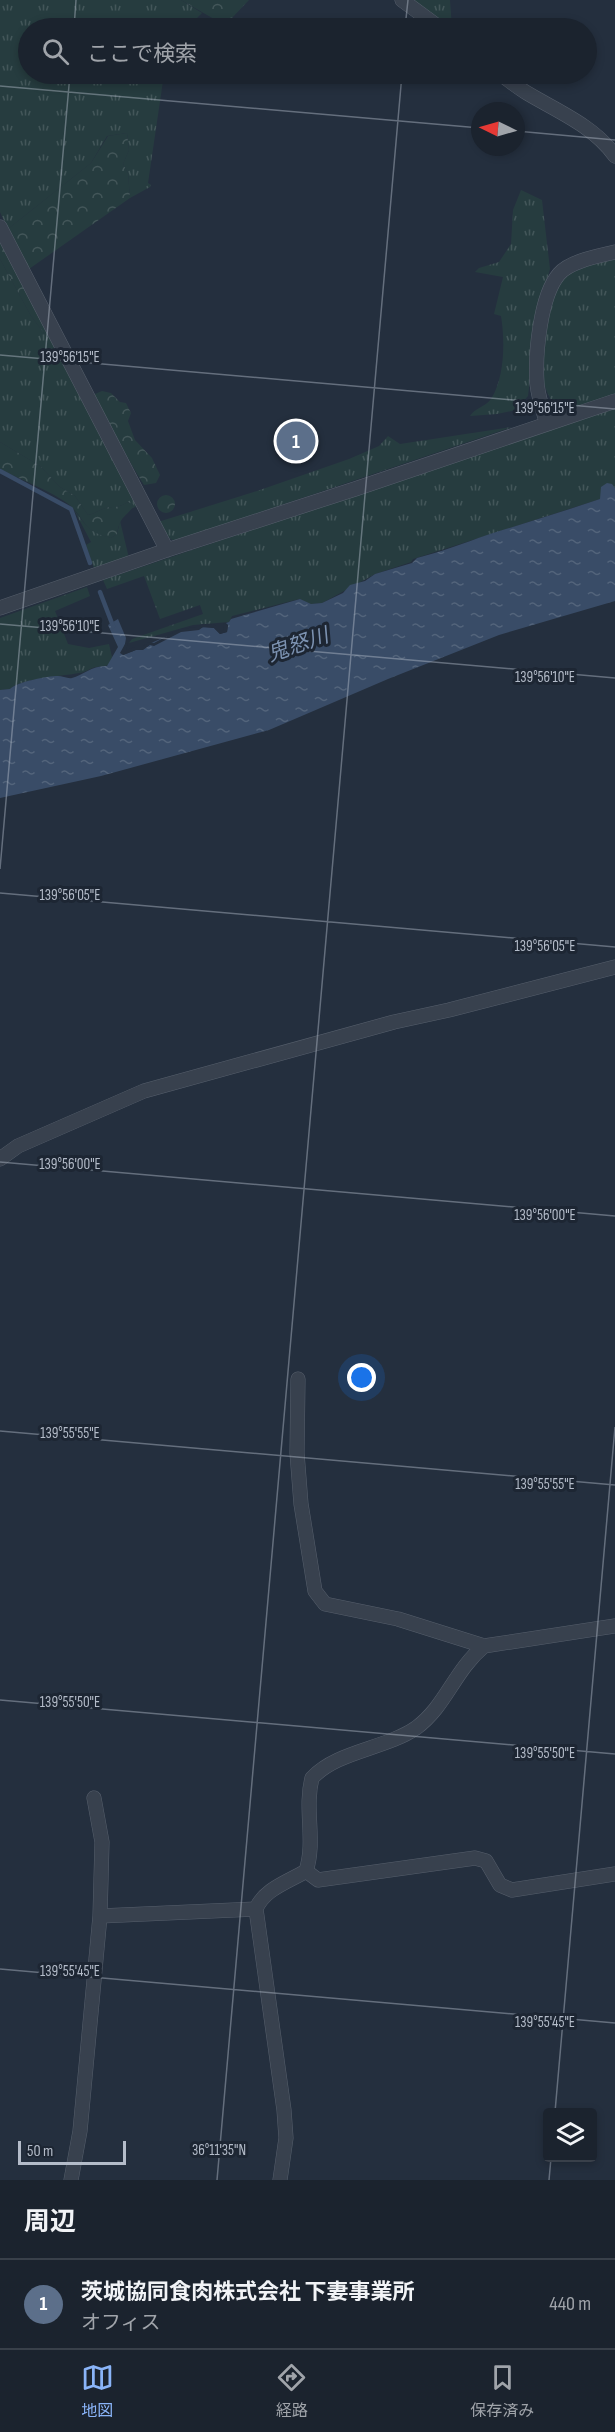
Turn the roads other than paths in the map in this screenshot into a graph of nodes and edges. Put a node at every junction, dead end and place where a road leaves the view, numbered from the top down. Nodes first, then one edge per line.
1 (402, 0) edge
2 (426, 18) edge
3 (513, 84) edge
4 (615, 156) edge
5 (0, 227) edge
6 (615, 252) edge
7 (615, 401) edge
8 (547, 424) junction
9 (167, 550) junction
10 (0, 608) edge
11 (615, 967) edge
12 (0, 1159) edge
13 (298, 1379) dead end
14 (615, 1626) edge
15 (484, 1646) junction
16 (94, 1798) dead end
17 (306, 1871) junction
18 (615, 1874) edge
19 (256, 1909) junction
20 (100, 1916) junction
21 (71, 2180) edge
22 (280, 2180) edge

1 - 2 street
3 - 4 street
5 - 9 street
6 - 8 street
7 - 8 street
8 - 9 street
9 - 10 street
11 - 12 street
13 - 15 street
14 - 15 street
15 - 17 street
16 - 20 street
17 - 18 street
17 - 19 street
19 - 20 street
19 - 22 street
20 - 21 street

